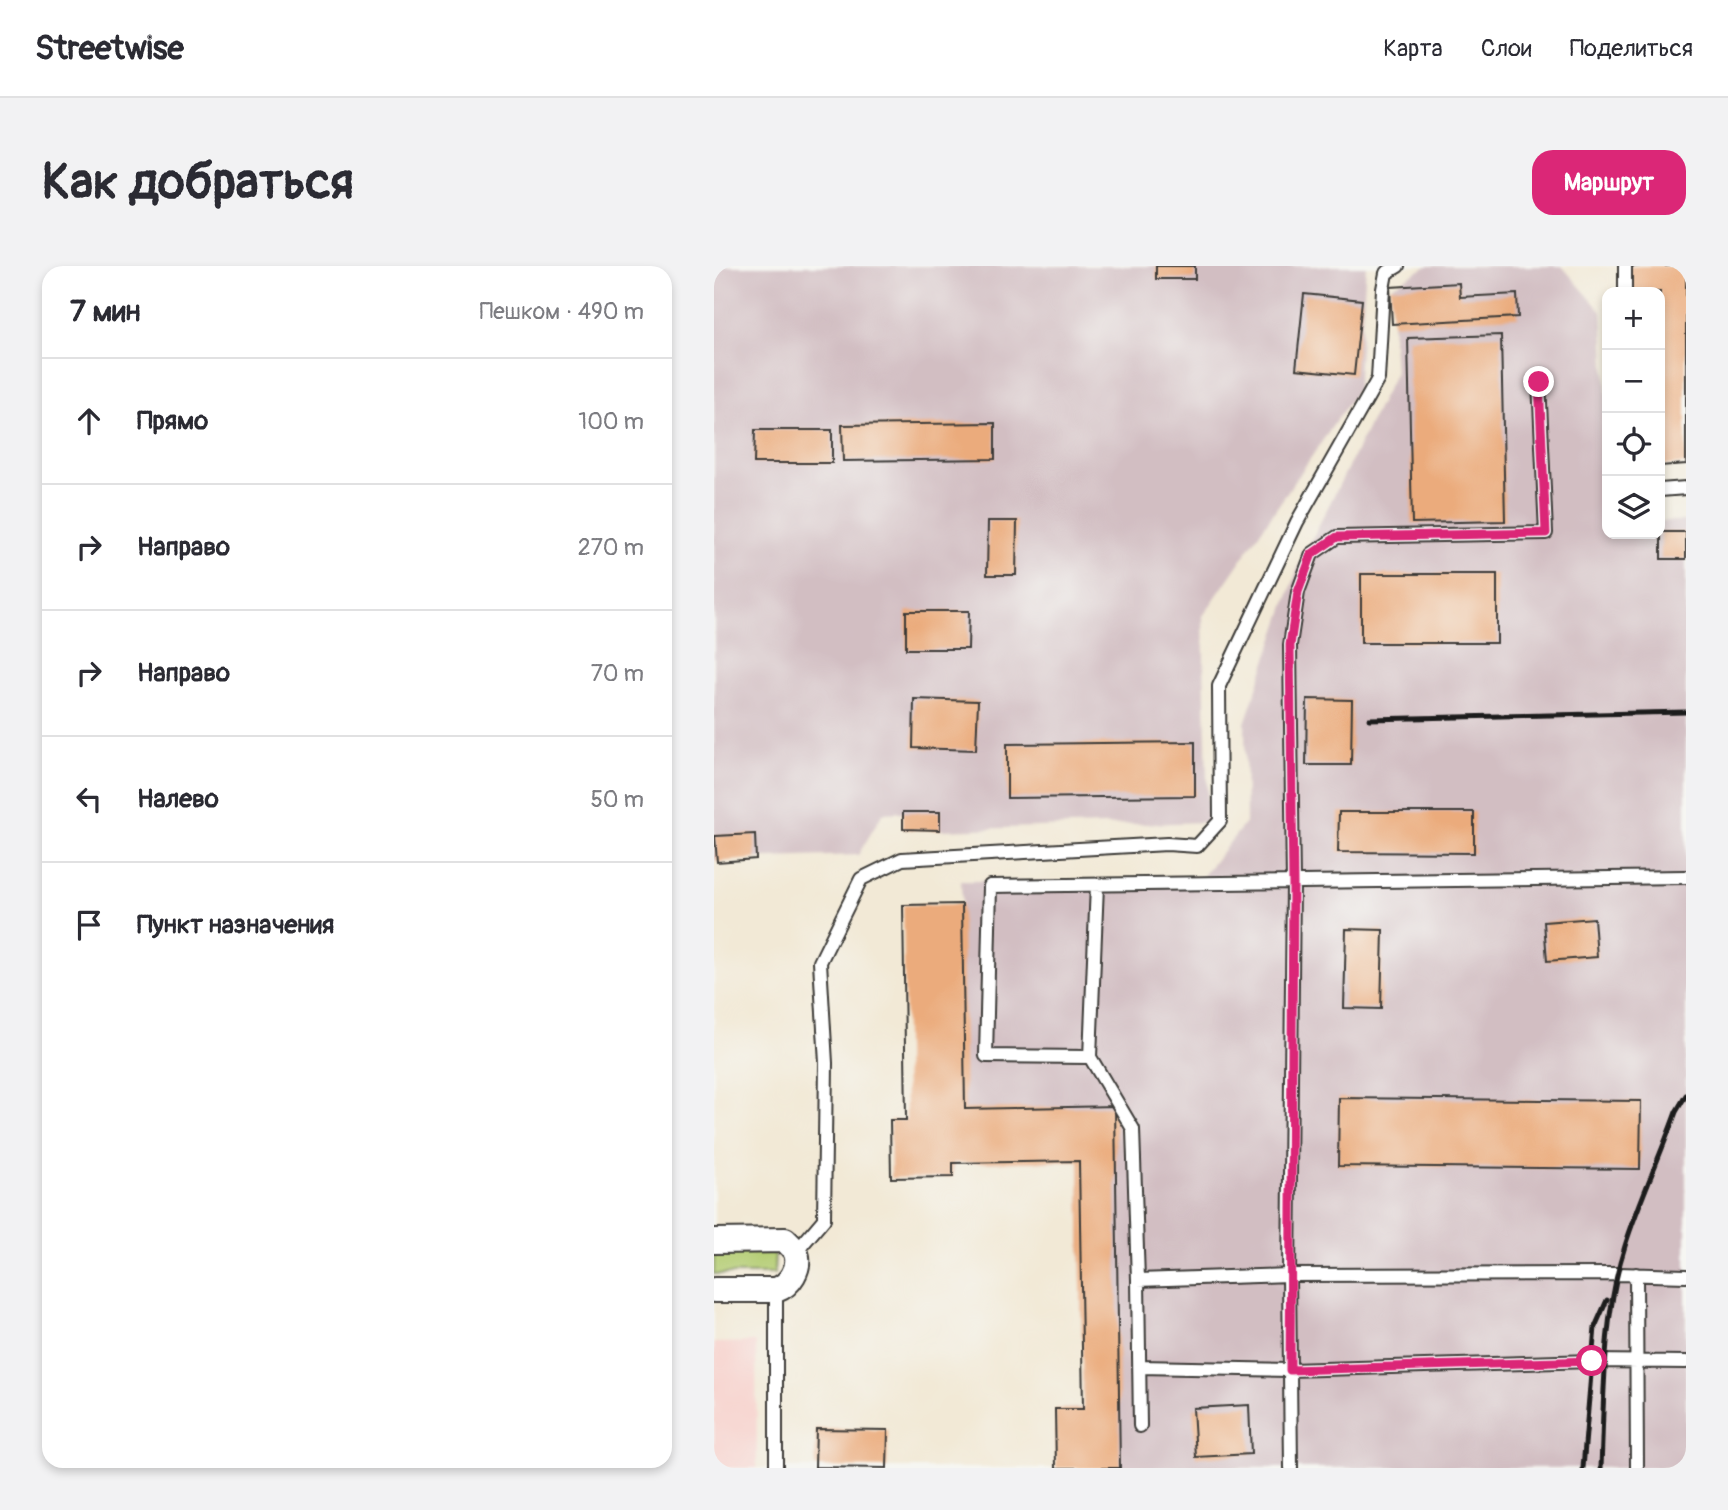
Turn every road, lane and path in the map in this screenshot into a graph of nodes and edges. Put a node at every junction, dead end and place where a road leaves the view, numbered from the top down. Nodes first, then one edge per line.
1 (1398, 266) edge
2 (1625, 266) edge
3 (1625, 287) edge
4 (1539, 382) dead end
5 (1686, 488) edge
6 (1665, 490) edge
7 (1686, 877) edge
8 (1293, 884) junction
9 (1097, 885) junction
10 (1090, 1057) junction
11 (714, 1241) edge
12 (790, 1246) junction
13 (1289, 1275) junction
14 (1636, 1275) junction
15 (1686, 1276) edge
16 (1138, 1280) junction
17 (714, 1290) edge
18 (776, 1290) junction
19 (1686, 1362) edge
20 (1637, 1363) junction
21 (1140, 1367) junction
22 (1290, 1370) junction
23 (1140, 1426) dead end
24 (776, 1468) edge
25 (1291, 1468) edge
26 (1637, 1468) edge

1 - 12 lane
2 - 3 lane
4 - 8 lane
5 - 6 lane
7 - 8 lane
8 - 9 lane
8 - 13 lane
9 - 10 lane
9 - 10 lane
10 - 16 lane
11 - 12 street
12 - 18 street
13 - 14 lane
13 - 16 lane
13 - 22 lane
14 - 15 lane
14 - 20 lane
16 - 21 lane
17 - 18 street
18 - 24 lane
19 - 20 lane
20 - 22 lane
20 - 26 lane
21 - 22 lane
21 - 23 lane
22 - 25 lane

